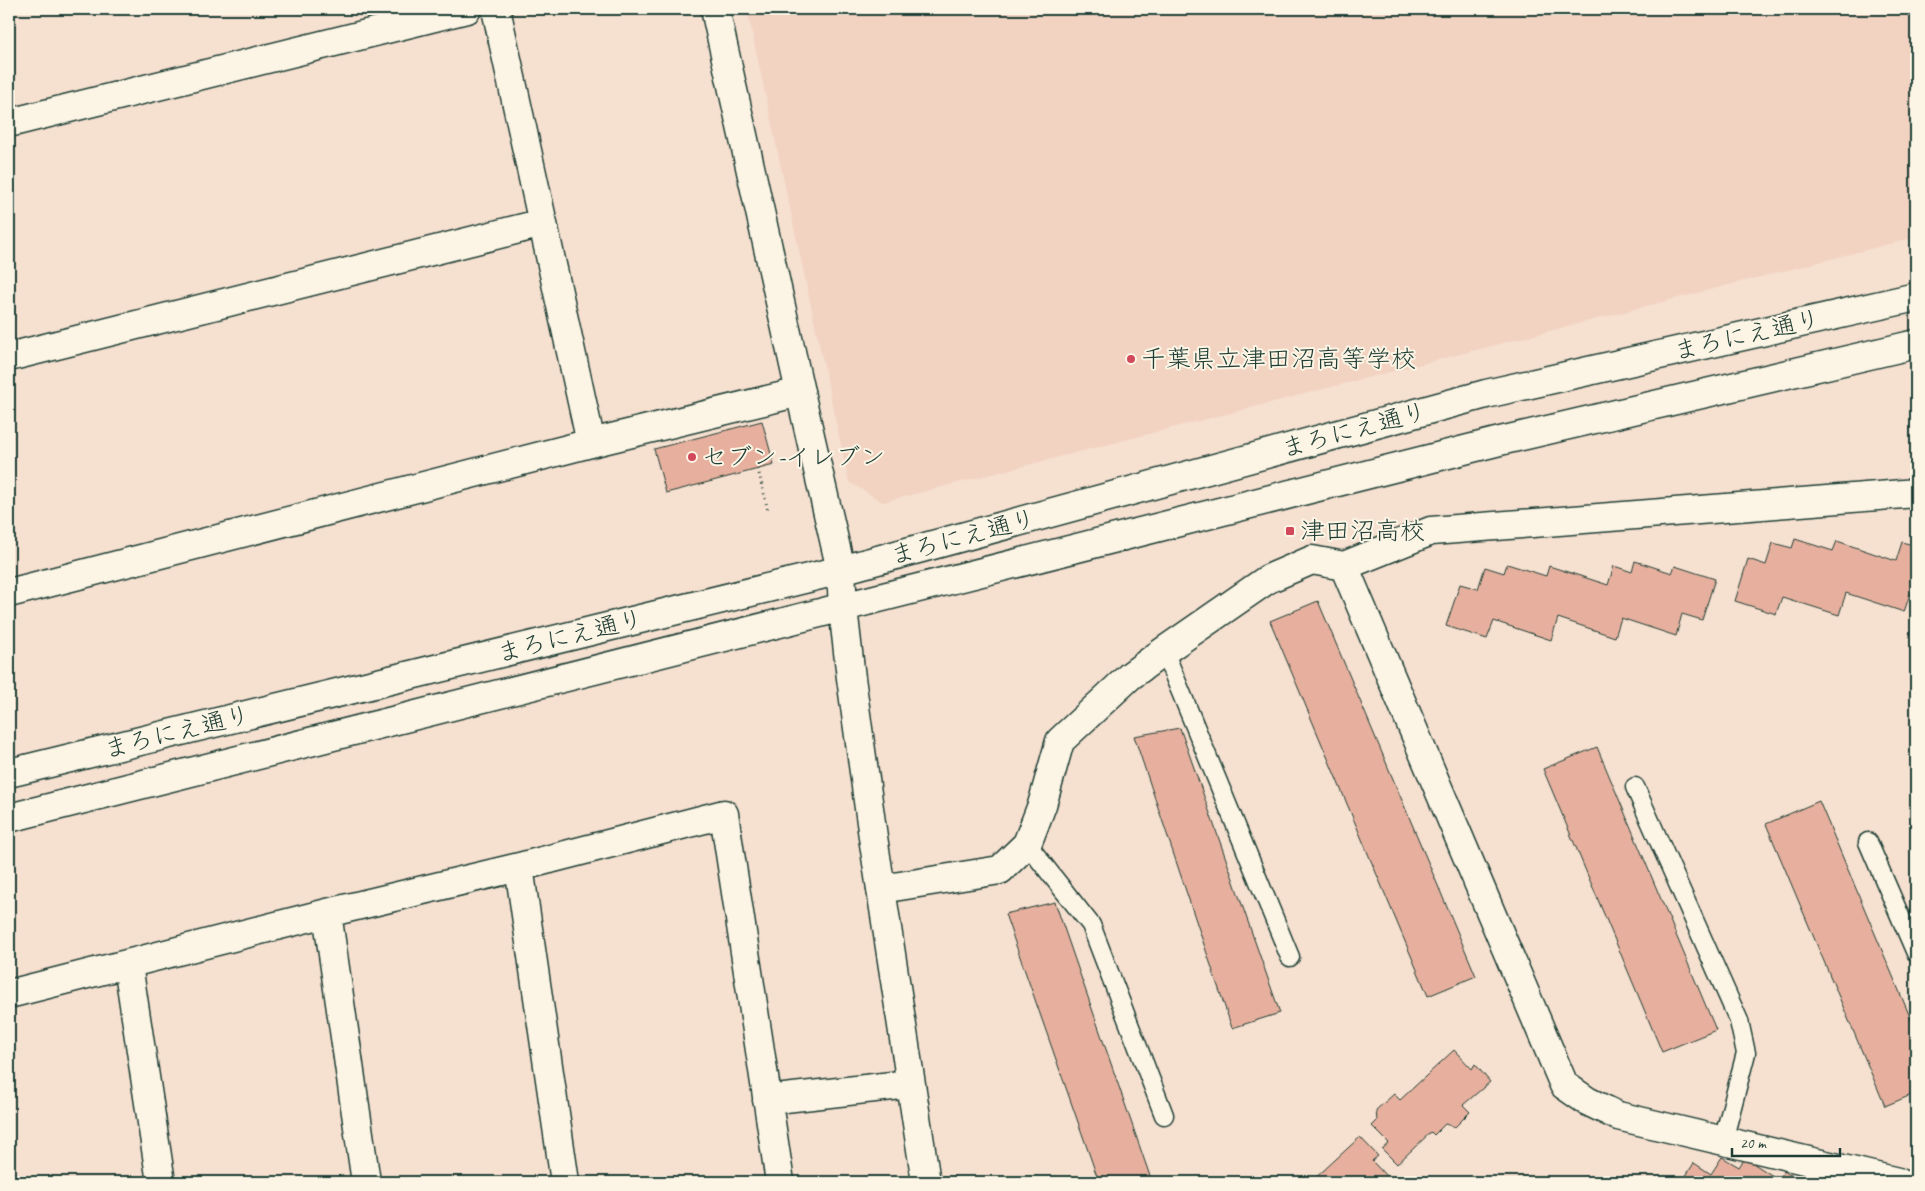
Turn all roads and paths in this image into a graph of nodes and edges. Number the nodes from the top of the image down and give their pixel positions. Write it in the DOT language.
graph roads {
  1 [pos="467,9"];
  2 [pos="496,9"];
  3 [pos="715,9"];
  4 [pos="9,123"];
  5 [pos="543,223"];
  6 [pos="1916,297"];
  7 [pos="1916,344"];
  8 [pos="9,357"];
  9 [pos="800,392"];
  10 [pos="591,443"];
  11 [pos="758,469"];
  12 [pos="1916,493"];
  13 [pos="768,511"];
  14 [pos="1344,566"];
  15 [pos="841,570"];
  16 [pos="9,593"];
  17 [pos="843,608"];
  18 [pos="1164,651"];
  19 [pos="9,773"];
  20 [pos="1636,787"];
  21 [pos="9,818"];
  22 [pos="1868,842"];
  23 [pos="1027,844"];
  24 [pos="519,867"];
  25 [pos="881,888"];
  26 [pos="327,913"];
  27 [pos="1916,953"];
  28 [pos="1290,957"];
  29 [pos="128,965"];
  30 [pos="9,994"];
  31 [pos="910,1084"];
  32 [pos="767,1100"];
  33 [pos="1164,1115"];
  34 [pos="1723,1141"];
  35 [pos="161,1182"];
  36 [pos="366,1182"];
  37 [pos="565,1182"];
  38 [pos="780,1182"];
  39 [pos="926,1182"];
  40 [pos="1898,1182"];
  1 -- 4 [label="street"];
  2 -- 5 [label="street"];
  3 -- 9 [label="street"];
  5 -- 8 [label="street"];
  5 -- 10 [label="street"];
  6 -- 15 [label="street, まろにえ通り"];
  7 -- 17 [label="street, まろにえ通り"];
  9 -- 10 [label="street"];
  9 -- 15 [label="street"];
  10 -- 16 [label="street"];
  11 -- 13 [label="path"];
  12 -- 14 [label="street"];
  14 -- 18 [label="street"];
  14 -- 34 [label="street"];
  15 -- 17 [label="street"];
  15 -- 19 [label="street, まろにえ通り"];
  17 -- 21 [label="street, まろにえ通り"];
  17 -- 25 [label="street"];
  18 -- 23 [label="street"];
  18 -- 28 [label="lane"];
  20 -- 34 [label="lane"];
  22 -- 27 [label="lane"];
  23 -- 25 [label="street"];
  23 -- 33 [label="lane"];
  24 -- 26 [label="street"];
  24 -- 32 [label="street"];
  24 -- 37 [label="street"];
  25 -- 31 [label="street"];
  26 -- 29 [label="street"];
  26 -- 36 [label="street"];
  29 -- 30 [label="street"];
  29 -- 35 [label="street"];
  31 -- 32 [label="street"];
  31 -- 39 [label="street"];
  32 -- 38 [label="street"];
  34 -- 40 [label="street"];
}
